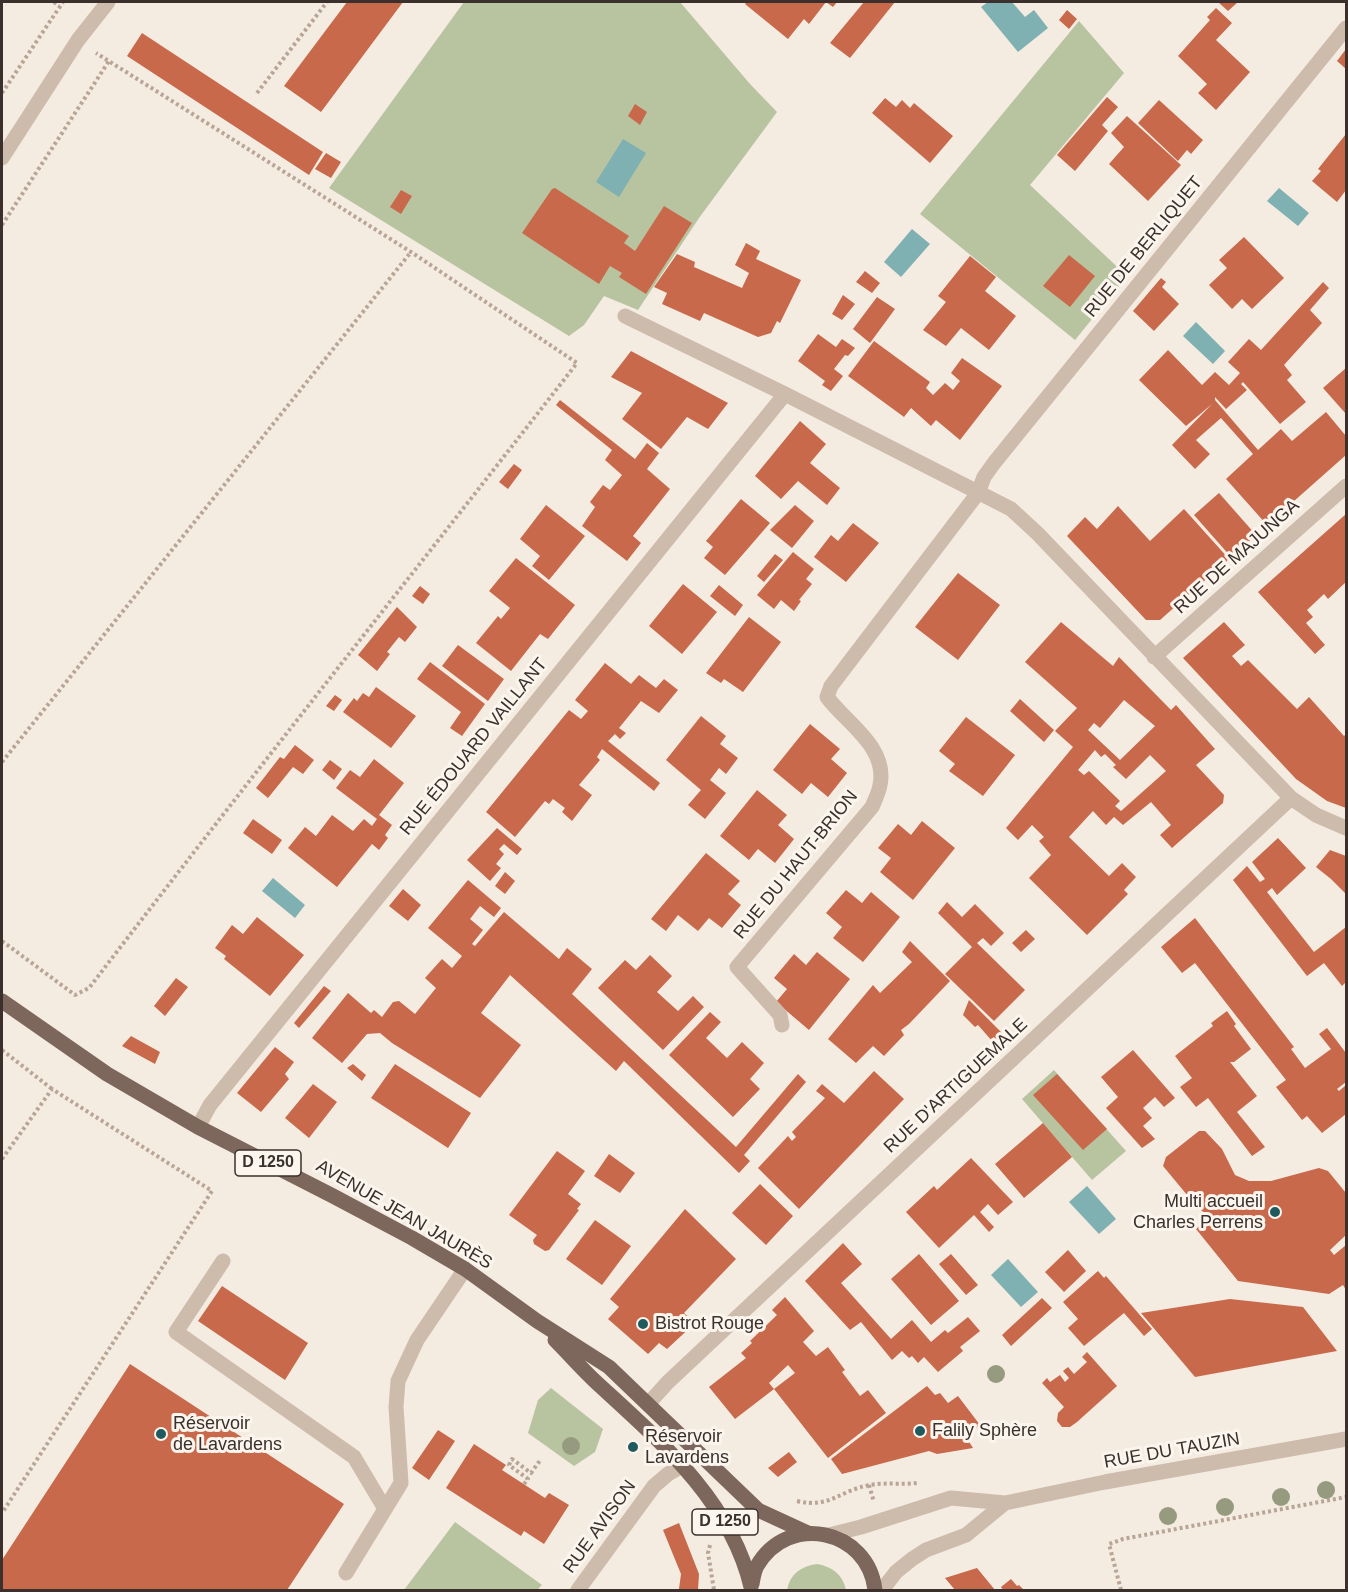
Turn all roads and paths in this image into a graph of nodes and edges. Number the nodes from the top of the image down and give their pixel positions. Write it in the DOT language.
graph roads {
  1 [pos="54,2"];
  2 [pos="63,2"];
  3 [pos="108,2"];
  4 [pos="327,2"];
  5 [pos="59,6"];
  6 [pos="1347,28"];
  7 [pos="78,40"];
  8 [pos="109,61"];
  9 [pos="2,93"];
  10 [pos="257,93"];
  11 [pos="2,158"];
  12 [pos="2,225"];
  13 [pos="411,252"];
  14 [pos="625,316"];
  15 [pos="785,394"];
  16 [pos="1347,486"];
  17 [pos="978,492"];
  18 [pos="1154,657"];
  19 [pos="2,762"];
  20 [pos="1291,798"];
  21 [pos="1347,828"];
  22 [pos="2,941"];
  23 [pos="2,1002"];
  24 [pos="782,1025"];
  25 [pos="2,1050"];
  26 [pos="52,1089"];
  27 [pos="198,1127"];
  28 [pos="2,1159"];
  29 [pos="224,1261"];
  30 [pos="465,1269"];
  31 [pos="537,1321"];
  32 [pos="649,1403"];
  33 [pos="1347,1439"];
  34 [pos="541,1459"];
  35 [pos="682,1466"];
  36 [pos="524,1484"];
  37 [pos="869,1485"];
  38 [pos="1347,1497"];
  39 [pos="790,1500"];
  40 [pos="1005,1503"];
  41 [pos="385,1509"];
  42 [pos="2,1513"];
  43 [pos="808,1533"];
  44 [pos="829,1535"];
  45 [pos="710,1545"];
  46 [pos="346,1573"];
  47 [pos="751,1589"];
  48 [pos="578,1590"];
  49 [pos="714,1590"];
  50 [pos="875,1590"];
  51 [pos="882,1590"];
  52 [pos="1121,1590"];
  1 -- 5 [label="path"];
  2 -- 5 [label="path"];
  3 -- 7 [label="street"];
  4 -- 10 [label="path"];
  5 -- 9 [label="path"];
  6 -- 17 [label="street, RUE DE BERLIQUET"];
  7 -- 8 [label="path"];
  7 -- 11 [label="street"];
  8 -- 12 [label="path"];
  8 -- 13 [label="path"];
  13 -- 19 [label="path"];
  13 -- 22 [label="path"];
  14 -- 15 [label="street"];
  15 -- 17 [label="street"];
  15 -- 27 [label="street, RUE ÉDOUARD VAILLANT"];
  16 -- 18 [label="street, RUE DE MAJUNGA"];
  17 -- 18 [label="street"];
  17 -- 24 [label="street, RUE DU HAUT-BRION"];
  18 -- 20 [label="street"];
  20 -- 21 [label="street"];
  20 -- 32 [label="street, RUE D'ARTIGUEMALE"];
  23 -- 27 [label="main road, AVENUE JEAN JAURÈS / D 1250"];
  25 -- 26 [label="path"];
  26 -- 28 [label="path"];
  26 -- 42 [label="path"];
  27 -- 30 [label="main road, AVENUE JEAN JAURÈS / D 1250"];
  29 -- 41 [label="street"];
  30 -- 31 [label="main road, AVENUE JEAN JAURÈS / D 1250"];
  30 -- 41 [label="street"];
  31 -- 32 [label="main road, AVENUE JEAN JAURÈS / D 1250"];
  31 -- 35 [label="main road, AVENUE JEAN JAURÈS / D 1250"];
  32 -- 43 [label="main road, D 1250"];
  33 -- 40 [label="street, RUE DU TAUZIN"];
  34 -- 36 [label="path"];
  35 -- 47 [label="main road, D 1250"];
  35 -- 48 [label="street, RUE AVISON"];
  37 -- 39 [label="path"];
  38 -- 52 [label="path"];
  40 -- 44 [label="street, RUE DU TAUZIN"];
  40 -- 51 [label="street, RUE DU TAUZIN"];
  41 -- 46 [label="street"];
  43 -- 44 [label="main road"];
  43 -- 47 [label="main road"];
  44 -- 50 [label="main road"];
  45 -- 49 [label="path"];
}
